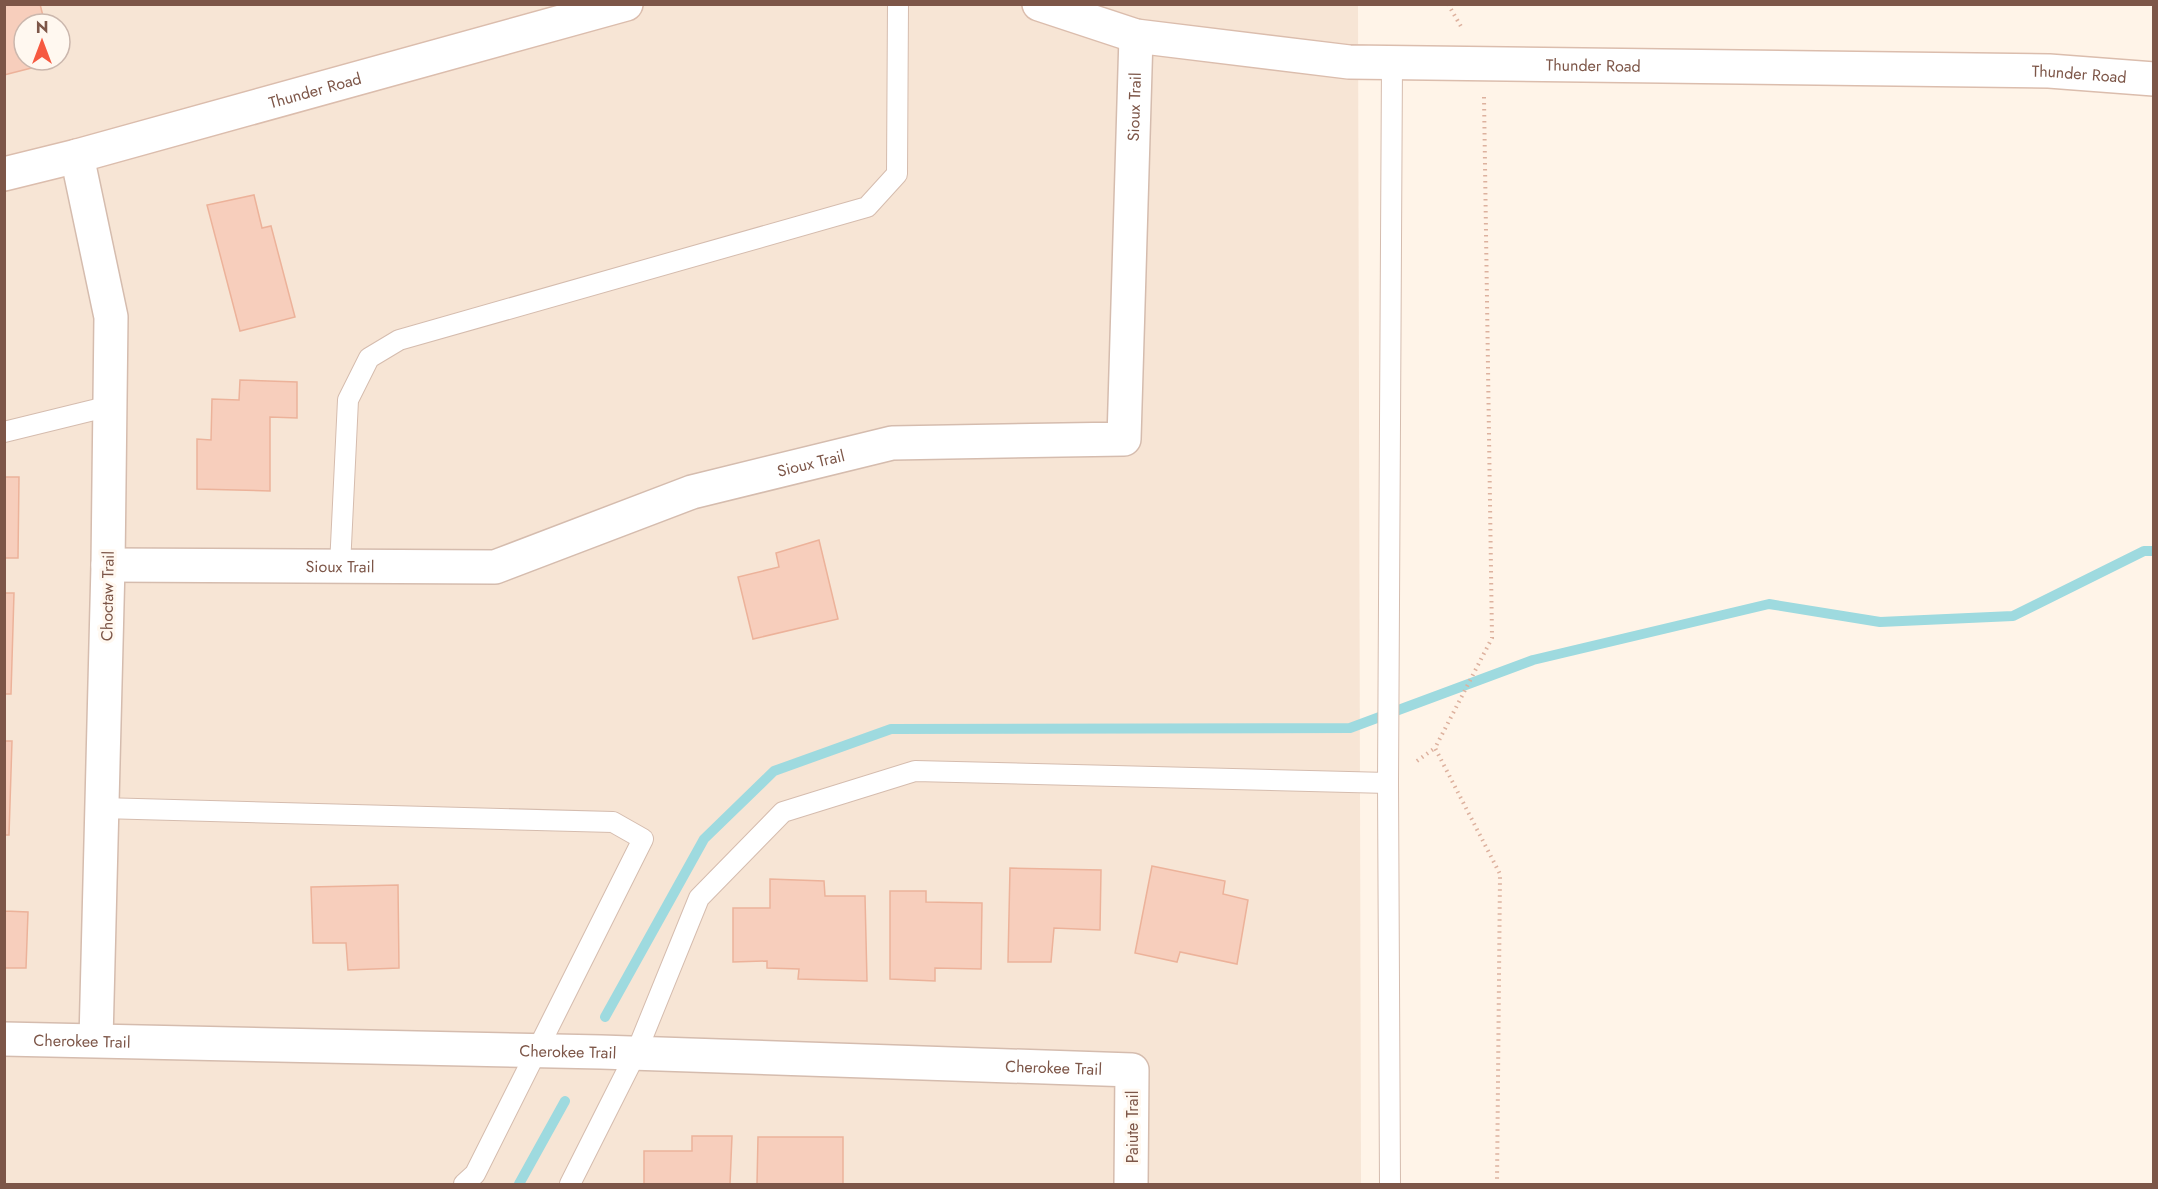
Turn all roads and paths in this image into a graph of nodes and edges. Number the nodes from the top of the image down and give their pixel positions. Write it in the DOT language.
graph roads {
  1 [pos="626,4"];
  2 [pos="898,4"];
  3 [pos="1448,4"];
  4 [pos="1050,6"];
  5 [pos="1136,36"];
  6 [pos="1392,62"];
  7 [pos="1484,63"];
  8 [pos="2154,79"];
  9 [pos="77,156"];
  10 [pos="4,174"];
  11 [pos="110,406"];
  12 [pos="4,432"];
  13 [pos="108,565"];
  14 [pos="340,566"];
  15 [pos="1388,783"];
  16 [pos="101,808"];
  17 [pos="4,1039"];
  18 [pos="96,1040"];
  19 [pos="537,1050"];
  20 [pos="636,1053"];
  21 [pos="1132,1070"];
  22 [pos="464,1185"];
  23 [pos="570,1185"];
  24 [pos="1131,1185"];
  25 [pos="1390,1185"];
  26 [pos="1497,1185"];
  1 -- 9 [label="street, Thunder Road"];
  2 -- 14 [label="lane"];
  3 -- 7 [label="path"];
  4 -- 5 [label="street, Thunder Road"];
  5 -- 6 [label="street, Thunder Road"];
  5 -- 14 [label="street, Sioux Trail"];
  6 -- 7 [label="street, Thunder Road"];
  6 -- 15 [label="lane"];
  7 -- 8 [label="street, Thunder Road"];
  7 -- 26 [label="path"];
  9 -- 10 [label="street, Thunder Road"];
  9 -- 11 [label="street, Choctaw Trail"];
  11 -- 12 [label="lane"];
  11 -- 13 [label="street, Choctaw Trail"];
  13 -- 14 [label="street, Sioux Trail"];
  13 -- 16 [label="street, Choctaw Trail"];
  15 -- 20 [label="lane"];
  15 -- 25 [label="lane"];
  16 -- 18 [label="street, Choctaw Trail"];
  16 -- 19 [label="lane"];
  17 -- 18 [label="street, Cherokee Trail"];
  18 -- 19 [label="street, Cherokee Trail"];
  19 -- 20 [label="street, Cherokee Trail"];
  19 -- 22 [label="lane"];
  20 -- 21 [label="street, Cherokee Trail"];
  20 -- 23 [label="lane"];
  21 -- 24 [label="street, Paiute Trail"];
}
